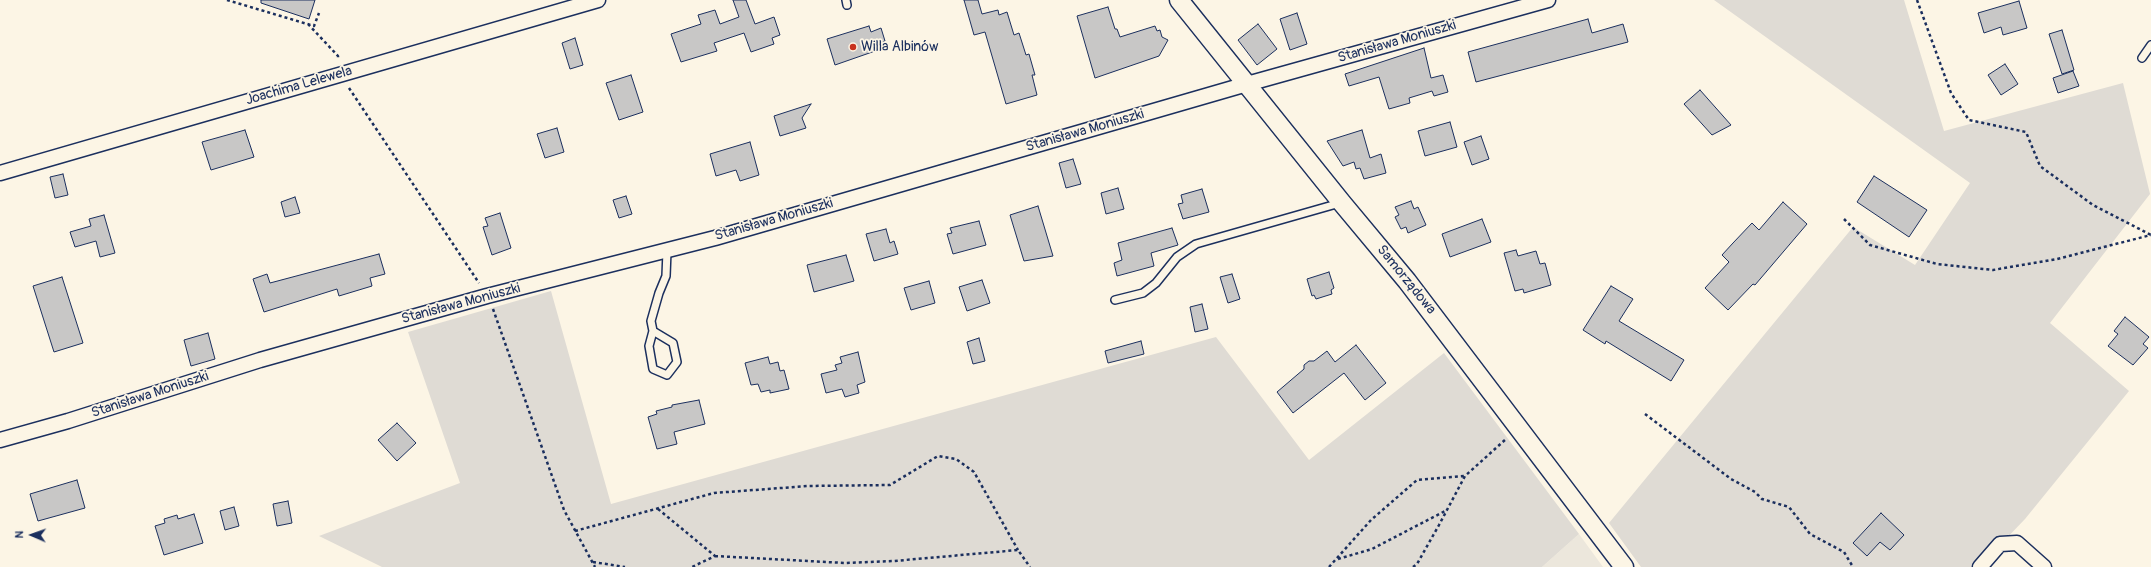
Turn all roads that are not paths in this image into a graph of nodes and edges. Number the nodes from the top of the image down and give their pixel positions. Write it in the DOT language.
graph roads {
  1 [pos="598,0"];
  2 [pos="1179,0"];
  3 [pos="1548,0"];
  4 [pos="2151,45"];
  5 [pos="2142,58"];
  6 [pos="1247,84"];
  7 [pos="0,172"];
  8 [pos="1342,203"];
  9 [pos="667,250"];
  10 [pos="1115,300"];
  11 [pos="653,331"];
  12 [pos="0,440"];
  13 [pos="1624,567"];
  14 [pos="1980,567"];
  15 [pos="2044,567"];
  1 -- 7 [label="street, Joachima Lelewela"];
  2 -- 6 [label="street, Samorządowa"];
  3 -- 6 [label="street, Stanisława Moniuszki"];
  4 -- 5 [label="lane"];
  6 -- 8 [label="street, Samorządowa"];
  6 -- 9 [label="street, Stanisława Moniuszki"];
  8 -- 10 [label="lane"];
  8 -- 13 [label="street, Samorządowa"];
  9 -- 11 [label="lane"];
  9 -- 12 [label="street, Stanisława Moniuszki"];
  11 -- 11 [label="lane"];
  14 -- 15 [label="street"];
}
